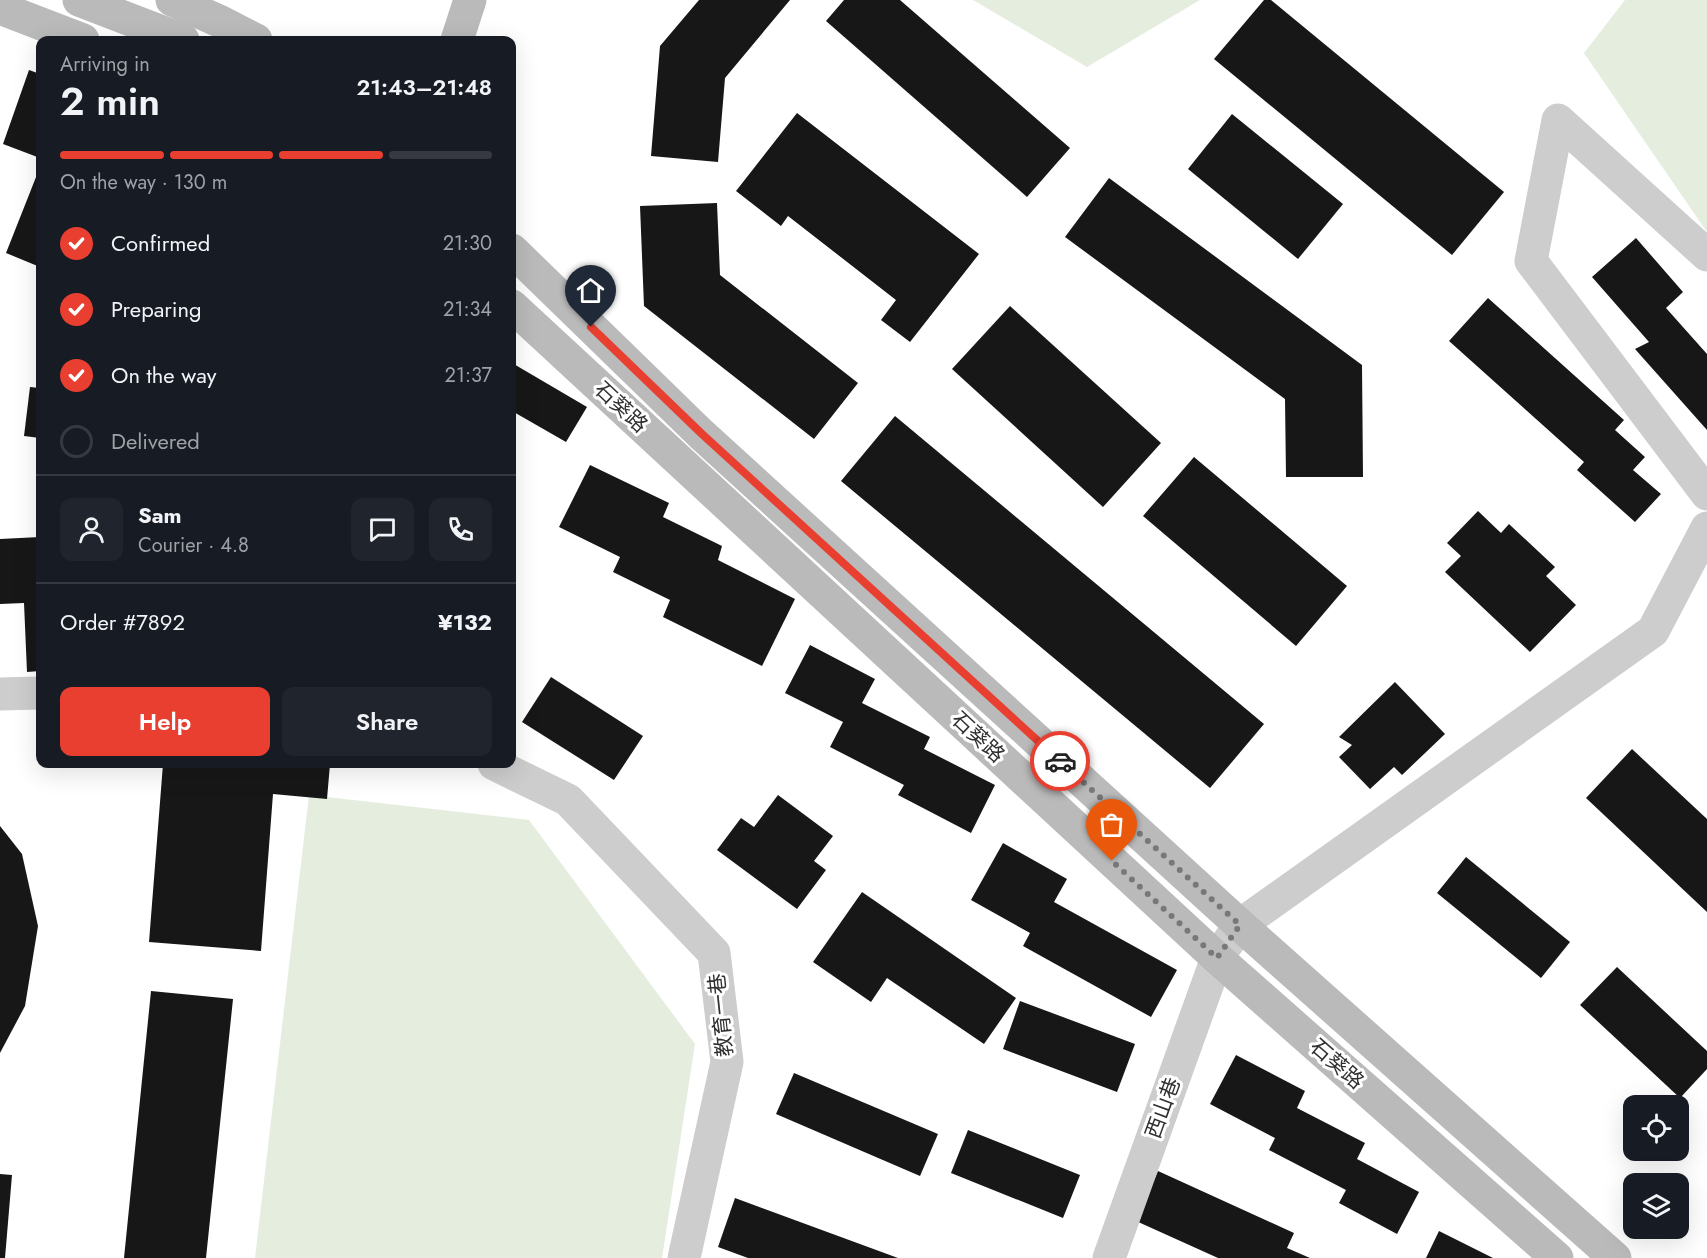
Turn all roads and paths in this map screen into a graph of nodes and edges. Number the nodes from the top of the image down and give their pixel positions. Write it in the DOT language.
graph roads {
  1 [pos="79,0"];
  2 [pos="172,0"];
  3 [pos="470,0"];
  4 [pos="0,8"];
  5 [pos="73,36"];
  6 [pos="173,36"];
  7 [pos="248,36"];
  8 [pos="458,36"];
  9 [pos="516,254"];
  10 [pos="1707,255"];
  11 [pos="516,261"];
  12 [pos="543,281"];
  13 [pos="516,309"];
  14 [pos="1707,494"];
  15 [pos="1707,528"];
  16 [pos="36,693"];
  17 [pos="0,694"];
  18 [pos="502,768"];
  19 [pos="1240,925"];
  20 [pos="1217,958"];
  21 [pos="684,1258"];
  22 [pos="1108,1258"];
  23 [pos="1557,1258"];
  24 [pos="1616,1258"];
  1 -- 6 [label="main road"];
  2 -- 7 [label="main road"];
  3 -- 8 [label="main road"];
  4 -- 5 [label="main road"];
  9 -- 12 [label="main road"];
  10 -- 14 [label="street"];
  11 -- 12 [label="main road"];
  12 -- 19 [label="main road"];
  13 -- 20 [label="main road, 石葵路"];
  15 -- 19 [label="street, 西山巷"];
  16 -- 17 [label="street"];
  18 -- 21 [label="street, 教育一巷"];
  19 -- 20 [label="street, 西山巷"];
  19 -- 24 [label="main road"];
  20 -- 22 [label="street, 西山巷"];
  20 -- 23 [label="main road, 石葵路"];
}
